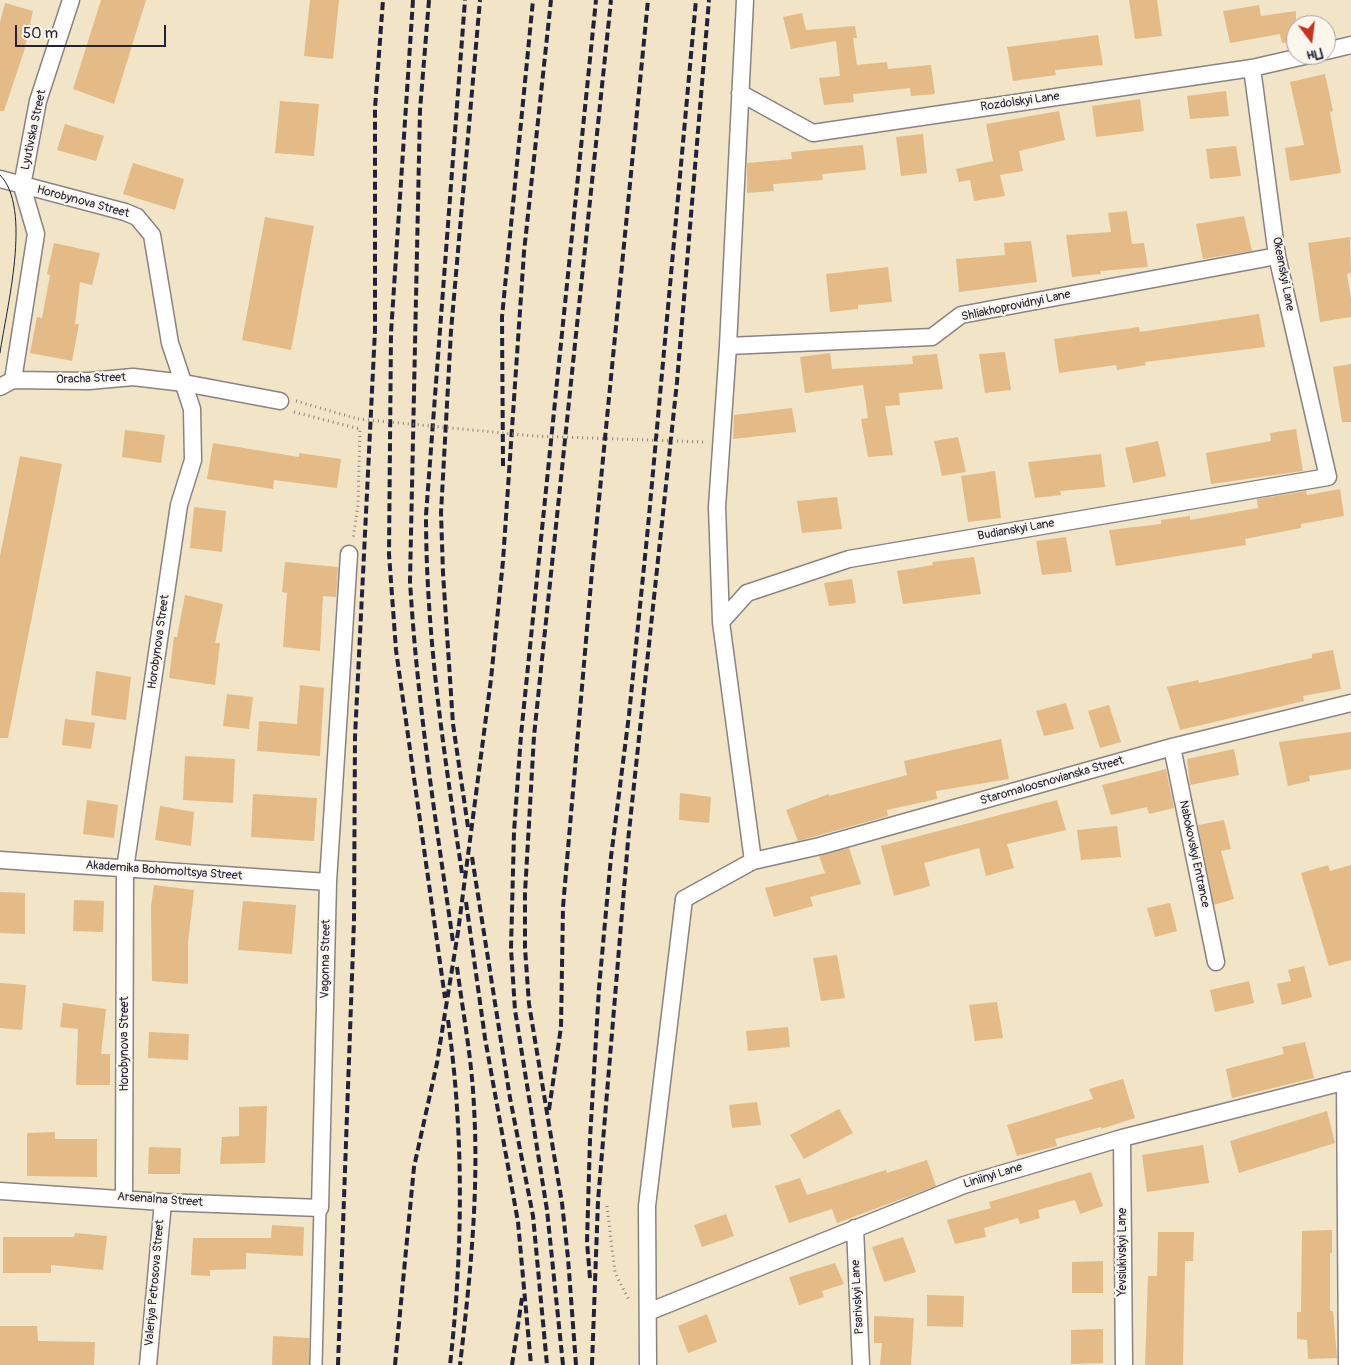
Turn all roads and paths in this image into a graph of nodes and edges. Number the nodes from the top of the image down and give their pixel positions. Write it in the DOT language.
graph roads {
  1 [pos="71,0"];
  2 [pos="745,0"];
  3 [pos="1351,46"];
  4 [pos="1336,49"];
  5 [pos="1286,60"];
  6 [pos="1252,68"];
  7 [pos="740,93"];
  8 [pos="0,178"];
  9 [pos="22,186"];
  10 [pos="1277,256"];
  11 [pos="728,346"];
  12 [pos="184,383"];
  13 [pos="7,384"];
  14 [pos="288,401"];
  15 [pos="703,442"];
  16 [pos="1328,477"];
  17 [pos="349,554"];
  18 [pos="721,622"];
  19 [pos="1351,702"];
  20 [pos="1172,747"];
  21 [pos="0,860"];
  22 [pos="753,861"];
  23 [pos="126,869"];
  24 [pos="328,882"];
  25 [pos="1216,962"];
  26 [pos="1348,1080"];
  27 [pos="1122,1138"];
  28 [pos="0,1191"];
  29 [pos="124,1198"];
  30 [pos="163,1202"];
  31 [pos="607,1206"];
  32 [pos="320,1208"];
  33 [pos="855,1228"];
  34 [pos="648,1312"];
  35 [pos="148,1365"];
  36 [pos="316,1365"];
  37 [pos="648,1365"];
  38 [pos="861,1365"];
  39 [pos="1124,1365"];
  40 [pos="1347,1365"];
  1 -- 9 [label="street, Lyutivska Street"];
  2 -- 7 [label="street"];
  3 -- 4 [label="street"];
  5 -- 6 [label="street, Rozdolskyi Lane"];
  6 -- 7 [label="street, Rozdolskyi Lane"];
  6 -- 10 [label="street, Okeanskyi Lane"];
  7 -- 11 [label="street"];
  8 -- 9 [label="street, Horobynova Street"];
  9 -- 12 [label="street, Horobynova Street"];
  9 -- 13 [label="street, Lyutivska Street"];
  10 -- 11 [label="street, Shliakhoprovidnyi Lane"];
  10 -- 16 [label="street, Okeanskyi Lane"];
  11 -- 18 [label="street"];
  12 -- 13 [label="street, Oracha Street"];
  12 -- 14 [label="street, Oracha Street"];
  12 -- 23 [label="street, Horobynova Street"];
  14 -- 15 [label="path, bridge"];
  14 -- 17 [label="path"];
  16 -- 18 [label="street, Budianskyi Lane"];
  17 -- 24 [label="street, Vagonna Street"];
  18 -- 22 [label="street"];
  19 -- 20 [label="street, Staromaloosnovianska Street"];
  20 -- 22 [label="street, Staromaloosnovianska Street"];
  20 -- 25 [label="street, Nabokovskyi Entrance"];
  21 -- 23 [label="street, Akademika Bohomoltsya Street"];
  22 -- 34 [label="street, Staromaloosnovianska Street"];
  23 -- 24 [label="street, Akademika Bohomoltsya Street"];
  23 -- 29 [label="street, Horobynova Street"];
  24 -- 32 [label="street, Vagonna Street"];
  26 -- 27 [label="street, Liniinyi Lane"];
  26 -- 40 [label="street"];
  27 -- 33 [label="street, Liniinyi Lane"];
  27 -- 39 [label="street, Yevsiukivskyi Lane"];
  28 -- 29 [label="street, Arsenalna Street"];
  29 -- 30 [label="street, Arsenalna Street"];
  30 -- 32 [label="street, Arsenalna Street"];
  30 -- 35 [label="street, Valeriya Petrosova Street"];
  31 -- 34 [label="path"];
  32 -- 36 [label="street, Vagonna Street"];
  33 -- 34 [label="street, Liniinyi Lane"];
  33 -- 38 [label="street, Psarivskyi Lane"];
  34 -- 37 [label="street"];
}
